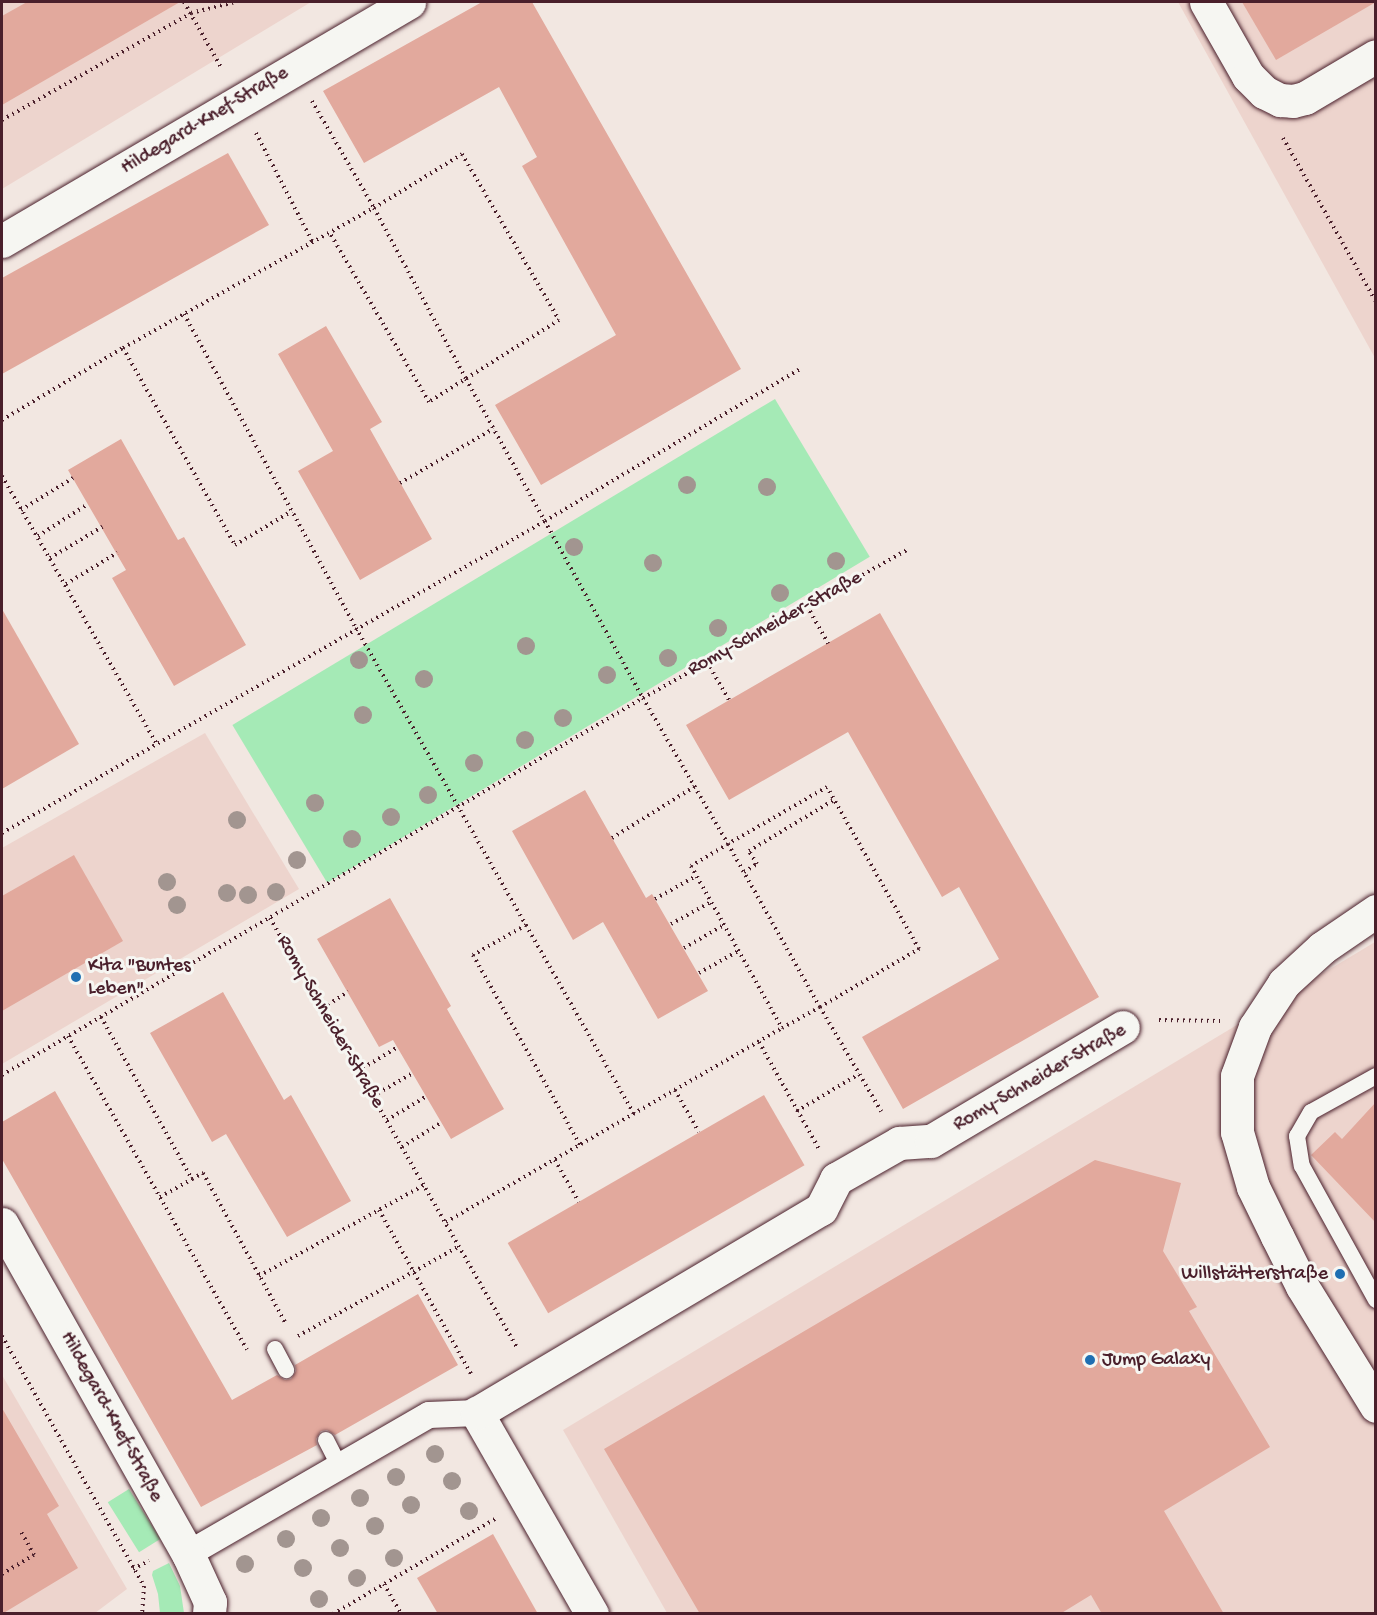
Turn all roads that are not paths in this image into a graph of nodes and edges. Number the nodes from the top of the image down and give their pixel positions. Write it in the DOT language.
graph roads {
  1 [pos="409,2"];
  2 [pos="1206,2"];
  3 [pos="1376,56"];
  4 [pos="2,241"];
  5 [pos="1376,911"];
  6 [pos="1123,1026"];
  7 [pos="1376,1076"];
  8 [pos="2,1224"];
  9 [pos="1376,1300"];
  10 [pos="275,1349"];
  11 [pos="286,1370"];
  12 [pos="1376,1406"];
  13 [pos="483,1410"];
  14 [pos="326,1440"];
  15 [pos="340,1467"];
  16 [pos="188,1554"];
  17 [pos="209,1614"];
  18 [pos="592,1614"];
  1 -- 4 [label="street, Hildegard-Knef-Straße"];
  2 -- 3 [label="street"];
  5 -- 12 [label="street"];
  6 -- 13 [label="street, Romy-Schneider-Straße"];
  7 -- 9 [label="lane"];
  8 -- 16 [label="street, Hildegard-Knef-Straße"];
  10 -- 11 [label="lane"];
  13 -- 15 [label="street"];
  13 -- 18 [label="street"];
  14 -- 15 [label="lane"];
  15 -- 16 [label="street"];
  16 -- 17 [label="street, Hildegard-Knef-Straße"];
}
